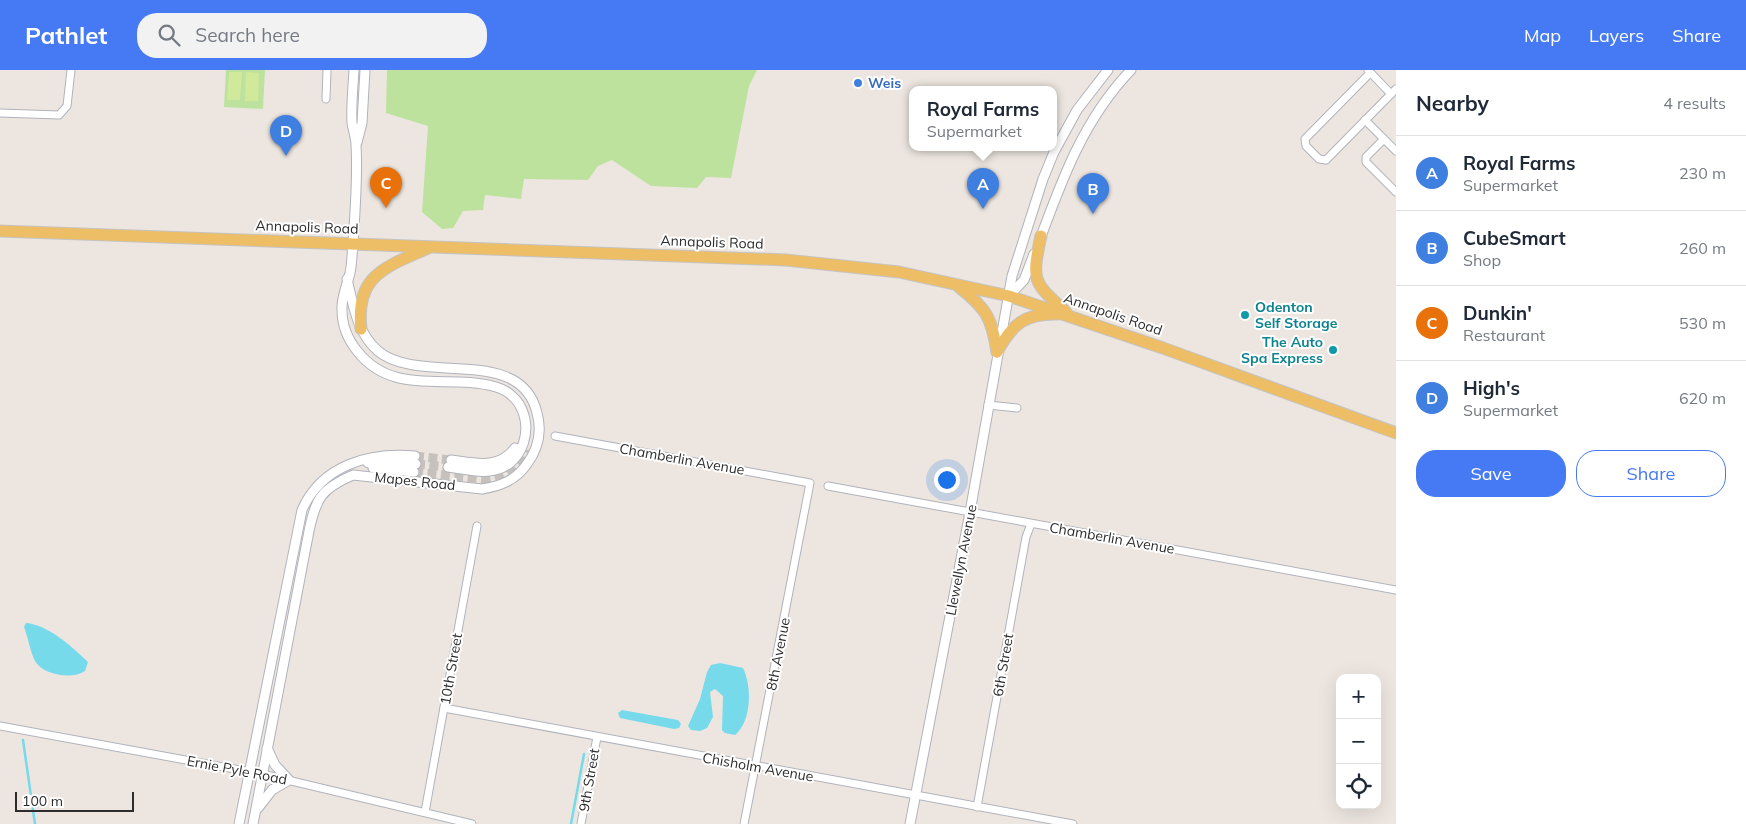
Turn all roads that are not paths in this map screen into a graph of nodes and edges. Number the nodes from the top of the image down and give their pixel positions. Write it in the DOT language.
graph roads {
  1 [pos="71,70"];
  2 [pos="327,70"];
  3 [pos="354,70"];
  4 [pos="365,70"];
  5 [pos="1108,70"];
  6 [pos="1131,70"];
  7 [pos="1369,71"];
  8 [pos="1393,92"];
  9 [pos="326,99"];
  10 [pos="0,113"];
  11 [pos="1365,120"];
  12 [pos="1384,139"];
  13 [pos="356,145"];
  14 [pos="1057,147"];
  15 [pos="1055,151"];
  16 [pos="1396,151"];
  17 [pos="1396,192"];
  18 [pos="0,232"];
  19 [pos="1041,236"];
  20 [pos="353,244"];
  21 [pos="430,247"];
  22 [pos="347,279"];
  23 [pos="956,284"];
  24 [pos="1009,296"];
  25 [pos="1069,315"];
  26 [pos="361,329"];
  27 [pos="997,352"];
  28 [pos="988,405"];
  29 [pos="1017,408"];
  30 [pos="1396,433"];
  31 [pos="555,436"];
  32 [pos="355,464"];
  33 [pos="450,464"];
  34 [pos="810,483"];
  35 [pos="828,486"];
  36 [pos="970,512"];
  37 [pos="1032,524"];
  38 [pos="477,526"];
  39 [pos="1396,590"];
  40 [pos="444,708"];
  41 [pos="0,726"];
  42 [pos="597,737"];
  43 [pos="267,748"];
  44 [pos="756,766"];
  45 [pos="250,771"];
  46 [pos="262,774"];
  47 [pos="289,780"];
  48 [pos="916,795"];
  49 [pos="977,807"];
  50 [pos="425,812"];
  51 [pos="256,813"];
  52 [pos="239,824"];
  53 [pos="254,824"];
  54 [pos="472,824"];
  55 [pos="581,824"];
  56 [pos="744,824"];
  57 [pos="910,824"];
  58 [pos="1073,824"];
  1 -- 10 [label="street"];
  2 -- 9 [label="street"];
  3 -- 13 [label="street"];
  4 -- 13 [label="street"];
  5 -- 14 [label="street, Llewellyn Avenue"];
  6 -- 19 [label="street"];
  7 -- 8 [label="street"];
  7 -- 11 [label="street"];
  8 -- 11 [label="street"];
  11 -- 12 [label="street"];
  12 -- 16 [label="street"];
  12 -- 17 [label="street"];
  13 -- 20 [label="street, Mapes Road"];
  15 -- 24 [label="street, Llewellyn Avenue"];
  18 -- 20 [label="main road, Annapolis Road"];
  19 -- 24 [label="street"];
  19 -- 25 [label="main road"];
  20 -- 21 [label="main road, Annapolis Road"];
  20 -- 22 [label="street, Mapes Road"];
  21 -- 23 [label="main road, Annapolis Road"];
  21 -- 26 [label="main road"];
  22 -- 26 [label="street, Mapes Road"];
  22 -- 33 [label="street, Mapes Road"];
  23 -- 24 [label="main road, Annapolis Road"];
  23 -- 27 [label="main road"];
  24 -- 25 [label="main road, Annapolis Road"];
  24 -- 27 [label="street, Llewellyn Avenue"];
  25 -- 27 [label="main road"];
  25 -- 30 [label="main road, Annapolis Road"];
  26 -- 43 [label="street, Mapes Road"];
  27 -- 28 [label="street, Llewellyn Avenue"];
  28 -- 29 [label="street"];
  28 -- 36 [label="street, Llewellyn Avenue"];
  31 -- 34 [label="street, Chamberlin Avenue"];
  32 -- 32 [label="street, Mapes Road"];
  32 -- 45 [label="street, Mapes Road"];
  34 -- 44 [label="street, 8th Avenue"];
  35 -- 36 [label="street, Chamberlin Avenue"];
  36 -- 37 [label="street, Chamberlin Avenue"];
  36 -- 48 [label="street, Llewellyn Avenue"];
  37 -- 39 [label="street, Chamberlin Avenue"];
  37 -- 49 [label="street, 6th Street"];
  38 -- 40 [label="street, 10th Street"];
  40 -- 42 [label="street, Chisholm Avenue"];
  40 -- 50 [label="street, 10th Street"];
  41 -- 45 [label="street, Ernie Pyle Road"];
  42 -- 44 [label="street, Chisholm Avenue"];
  42 -- 55 [label="street, 9th Street"];
  43 -- 46 [label="street, Mapes Road"];
  43 -- 47 [label="street"];
  44 -- 48 [label="street, Chisholm Avenue"];
  44 -- 56 [label="street, 8th Avenue"];
  45 -- 46 [label="street, Ernie Pyle Road"];
  45 -- 52 [label="street, Mapes Road"];
  46 -- 47 [label="street, Ernie Pyle Road"];
  46 -- 51 [label="street, Mapes Road"];
  47 -- 50 [label="street, Ernie Pyle Road"];
  47 -- 51 [label="street"];
  48 -- 49 [label="street, Chisholm Avenue"];
  48 -- 57 [label="street, Llewellyn Avenue"];
  49 -- 58 [label="street, Chisholm Avenue"];
  50 -- 54 [label="street, Ernie Pyle Road"];
  51 -- 53 [label="street, Mapes Road"];
}
